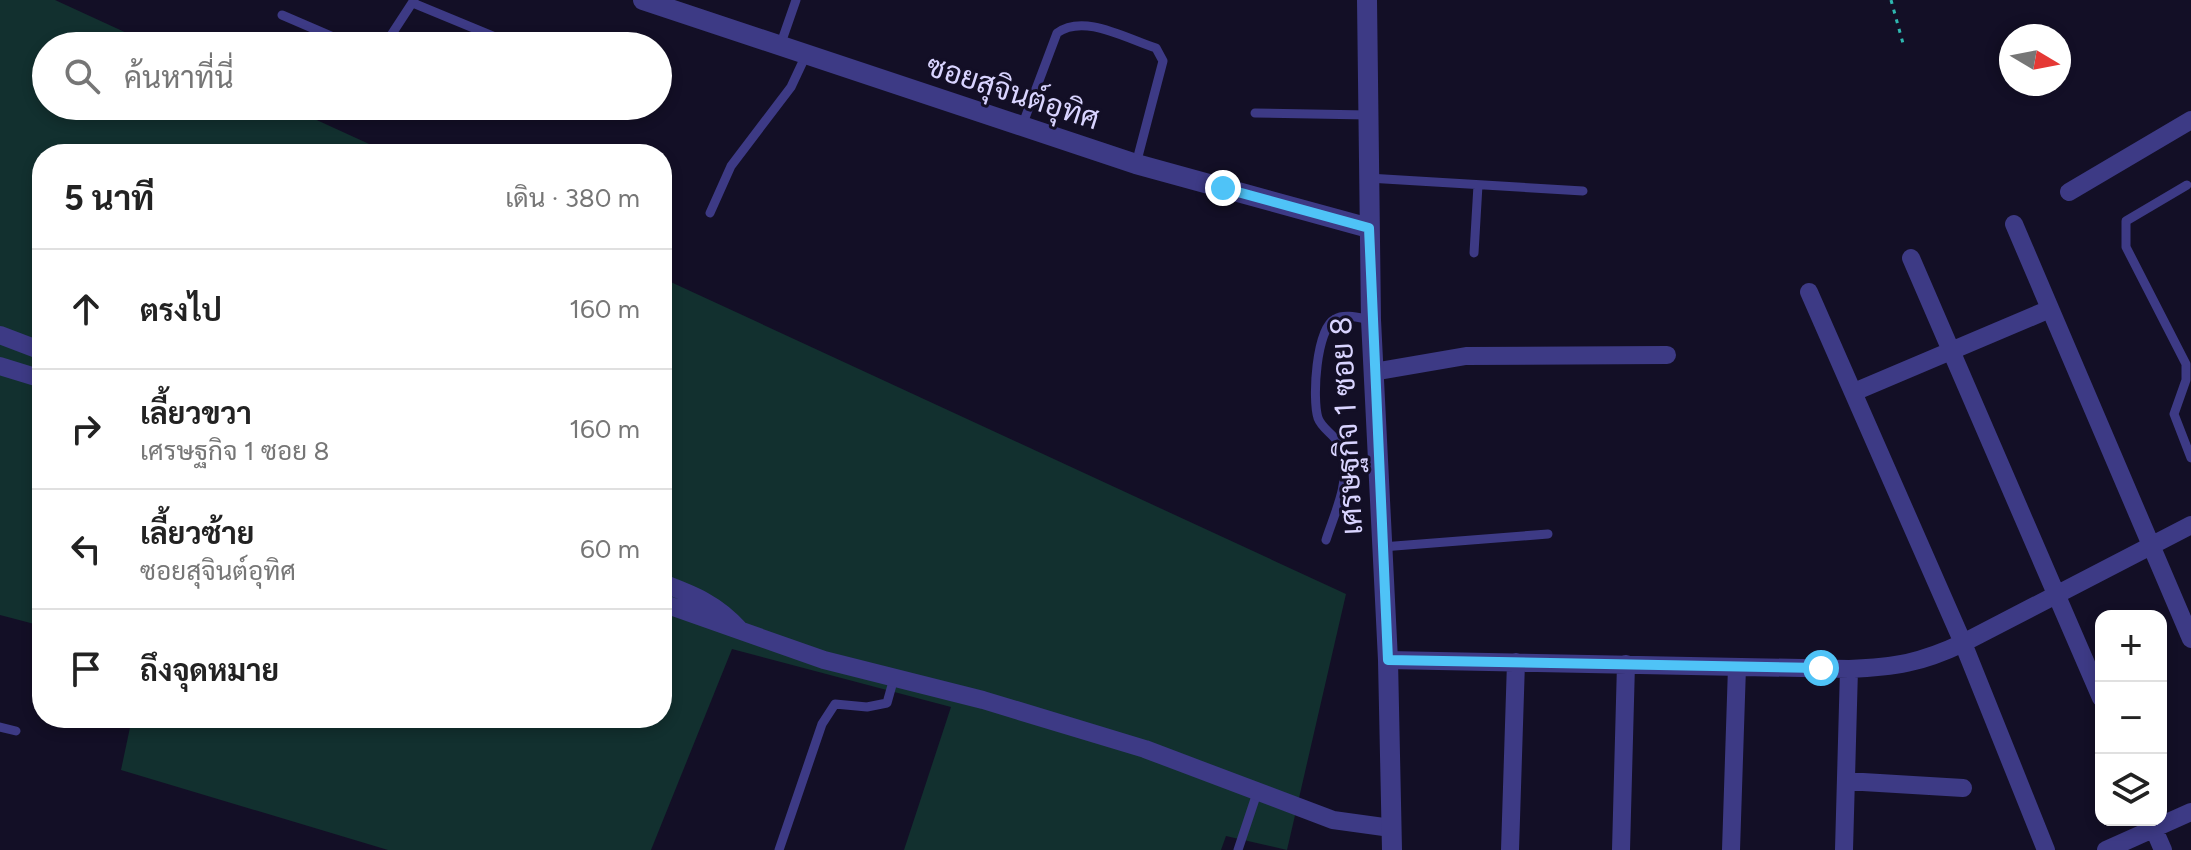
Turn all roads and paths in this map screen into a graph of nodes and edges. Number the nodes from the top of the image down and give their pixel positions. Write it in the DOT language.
graph roads {
  1 [pos="643,0"];
  2 [pos="796,0"];
  3 [pos="1367,0"];
  4 [pos="1891,0"];
  5 [pos="413,2"];
  6 [pos="282,15"];
  7 [pos="321,32"];
  8 [pos="393,32"];
  9 [pos="484,32"];
  10 [pos="780,46"];
  11 [pos="1904,47"];
  12 [pos="806,55"];
  13 [pos="1255,113"];
  14 [pos="1368,115"];
  15 [pos="2191,120"];
  16 [pos="1022,126"];
  17 [pos="1136,164"];
  18 [pos="1368,178"];
  19 [pos="1478,185"];
  20 [pos="2187,185"];
  21 [pos="1583,191"];
  22 [pos="2069,192"];
  23 [pos="710,213"];
  24 [pos="2014,224"];
  25 [pos="1369,228"];
  26 [pos="1474,253"];
  27 [pos="1911,258"];
  28 [pos="1809,292"];
  29 [pos="2050,309"];
  30 [pos="1371,320"];
  31 [pos="0,335"];
  32 [pos="32,347"];
  33 [pos="1949,349"];
  34 [pos="1667,355"];
  35 [pos="0,366"];
  36 [pos="1373,372"];
  37 [pos="32,376"];
  38 [pos="1854,392"];
  39 [pos="2191,458"];
  40 [pos="2191,525"];
  41 [pos="1548,534"];
  42 [pos="1326,540"];
  43 [pos="2153,544"];
  44 [pos="1382,547"];
  45 [pos="672,587"];
  46 [pos="2059,593"];
  47 [pos="672,607"];
  48 [pos="742,632"];
  49 [pos="2191,639"];
  50 [pos="1963,643"];
  51 [pos="1388,660"];
  52 [pos="1516,662"];
  53 [pos="1626,664"];
  54 [pos="1737,667"];
  55 [pos="1849,669"];
  56 [pos="894,678"];
  57 [pos="2095,683"];
  58 [pos="0,727"];
  59 [pos="16,731"];
  60 [pos="1846,781"];
  61 [pos="1963,788"];
  62 [pos="1258,790"];
  63 [pos="2191,812"];
  64 [pos="2167,819"];
  65 [pos="2148,826"];
  66 [pos="2153,826"];
  67 [pos="1391,828"];
  68 [pos="779,850"];
  69 [pos="1238,850"];
  70 [pos="1392,850"];
  71 [pos="1510,850"];
  72 [pos="1621,850"];
  73 [pos="1731,850"];
  74 [pos="1844,850"];
  75 [pos="2046,850"];
  76 [pos="2106,850"];
  77 [pos="2163,850"];
  1 -- 10 [label="street, ซอยสุจินต์อุทิศ"];
  2 -- 10 [label="lane"];
  3 -- 14 [label="street, เศรษฐกิจ 1 ซอย 8"];
  4 -- 11 [label="path"];
  5 -- 8 [label="lane"];
  5 -- 9 [label="lane"];
  6 -- 7 [label="lane"];
  10 -- 12 [label="street, ซอยสุจินต์อุทิศ"];
  12 -- 16 [label="street, ซอยสุจินต์อุทิศ"];
  12 -- 23 [label="lane"];
  13 -- 14 [label="lane"];
  14 -- 18 [label="street, เศรษฐกิจ 1 ซอย 8"];
  15 -- 22 [label="street"];
  16 -- 17 [label="street, ซอยสุจินต์อุทิศ"];
  16 -- 17 [label="lane"];
  17 -- 25 [label="street, ซอยสุจินต์อุทิศ"];
  18 -- 19 [label="lane"];
  18 -- 25 [label="street, เศรษฐกิจ 1 ซอย 8"];
  19 -- 21 [label="lane"];
  19 -- 26 [label="lane"];
  20 -- 39 [label="lane"];
  24 -- 29 [label="street"];
  25 -- 30 [label="street, เศรษฐกิจ 1 ซอย 8"];
  27 -- 33 [label="street"];
  28 -- 38 [label="street"];
  29 -- 33 [label="street"];
  29 -- 43 [label="street"];
  30 -- 36 [label="street, เศรษฐกิจ 1 ซอย 8"];
  30 -- 42 [label="lane"];
  31 -- 32 [label="street"];
  33 -- 38 [label="street"];
  33 -- 46 [label="street"];
  34 -- 36 [label="street"];
  35 -- 37 [label="street"];
  36 -- 44 [label="street, เศรษฐกิจ 1 ซอย 8"];
  38 -- 50 [label="street"];
  40 -- 43 [label="street"];
  41 -- 44 [label="lane"];
  43 -- 46 [label="street"];
  43 -- 49 [label="street"];
  44 -- 51 [label="street, เศรษฐกิจ 1 ซอย 8"];
  45 -- 48 [label="street"];
  46 -- 50 [label="street"];
  46 -- 57 [label="street"];
  47 -- 48 [label="street"];
  48 -- 56 [label="street"];
  50 -- 55 [label="street"];
  50 -- 75 [label="street"];
  51 -- 52 [label="street"];
  51 -- 67 [label="street, เศรษฐกิจ 1 ซอย 8"];
  52 -- 53 [label="street"];
  52 -- 71 [label="street"];
  53 -- 54 [label="street"];
  53 -- 72 [label="street"];
  54 -- 55 [label="street"];
  54 -- 73 [label="street"];
  55 -- 60 [label="street"];
  56 -- 62 [label="street"];
  56 -- 68 [label="lane"];
  58 -- 59 [label="lane"];
  60 -- 61 [label="street"];
  60 -- 74 [label="street"];
  62 -- 67 [label="street"];
  62 -- 69 [label="lane"];
  63 -- 64 [label="street"];
  65 -- 76 [label="street"];
  66 -- 77 [label="street"];
  67 -- 70 [label="street, เศรษฐกิจ 1 ซอย 8"];
}
